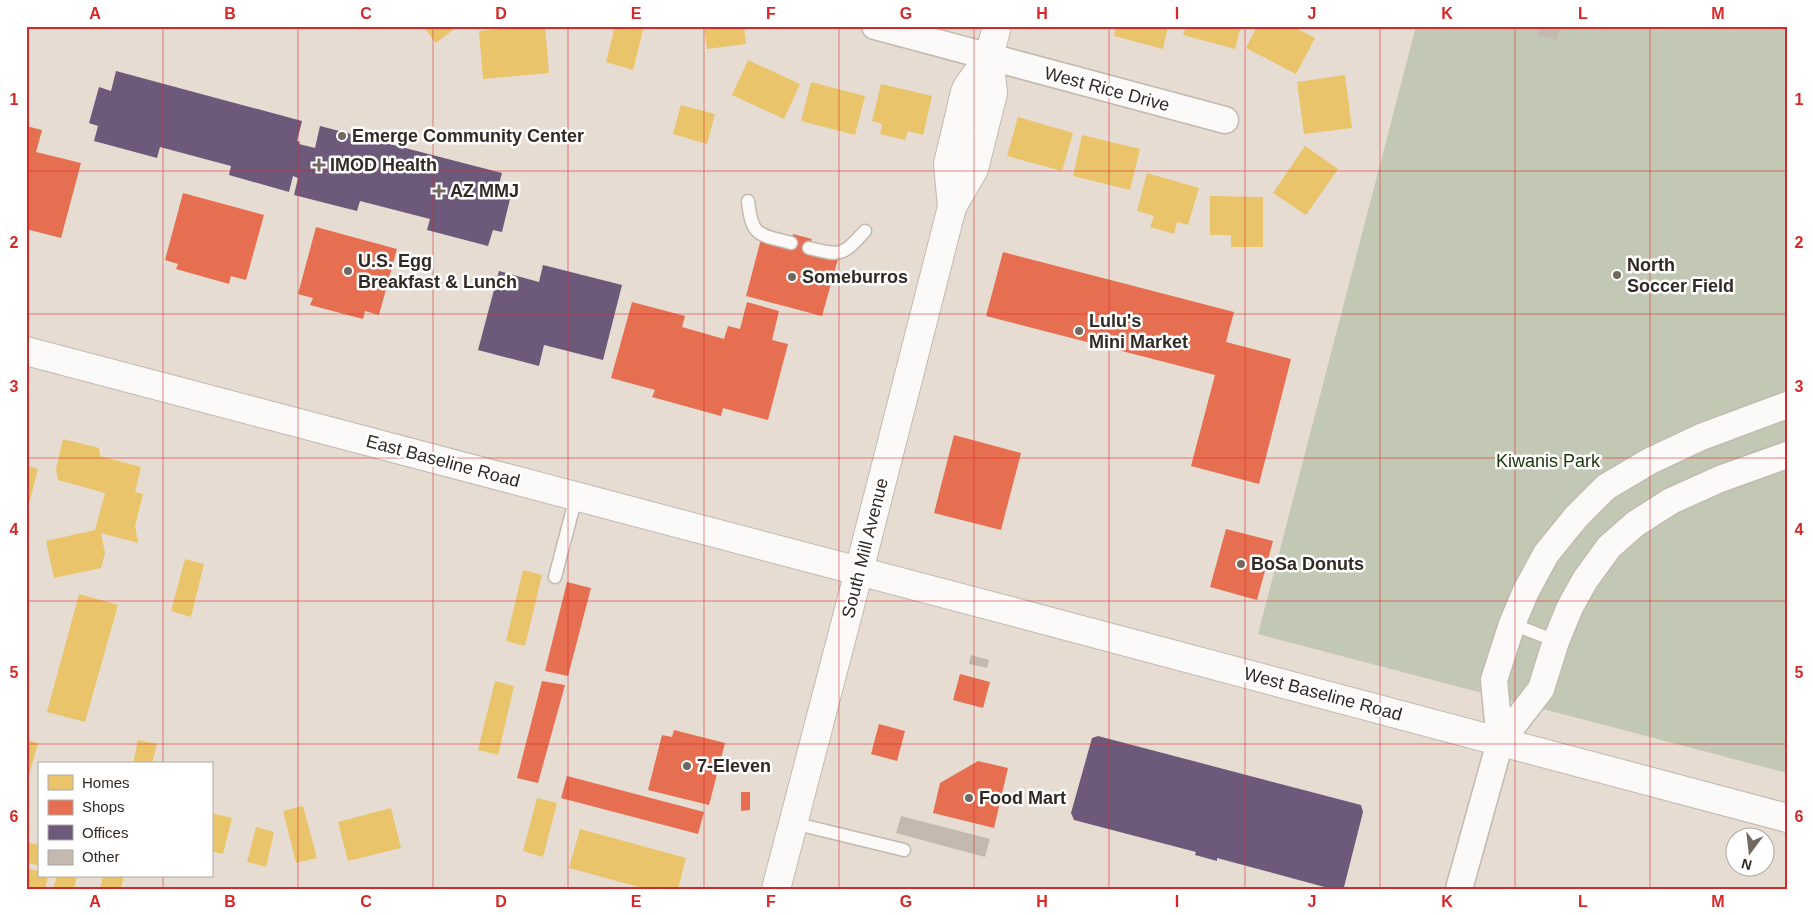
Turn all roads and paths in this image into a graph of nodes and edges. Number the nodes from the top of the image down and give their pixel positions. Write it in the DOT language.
graph roads {
  1 [pos="875,26"];
  2 [pos="997,26"];
  3 [pos="989,56"];
  4 [pos="1225,120"];
  5 [pos="748,201"];
  6 [pos="865,231"];
  7 [pos="791,243"];
  8 [pos="809,248"];
  9 [pos="26,351"];
  10 [pos="1787,405"];
  11 [pos="1787,455"];
  12 [pos="576,497"];
  13 [pos="859,571"];
  14 [pos="555,577"];
  15 [pos="1512,624"];
  16 [pos="1556,641"];
  17 [pos="1500,742"];
  18 [pos="1787,818"];
  19 [pos="793,823"];
  20 [pos="904,850"];
  21 [pos="776,889"];
  22 [pos="1458,889"];
  1 -- 3 [label="street, West Rice Drive"];
  2 -- 3 [label="main road, South Mill Avenue"];
  3 -- 4 [label="street, West Rice Drive"];
  3 -- 13 [label="main road, South Mill Avenue"];
  5 -- 7 [label="lane"];
  6 -- 8 [label="lane"];
  9 -- 12 [label="main road, East Baseline Road"];
  10 -- 15 [label="street"];
  11 -- 16 [label="street"];
  12 -- 13 [label="main road, East Baseline Road"];
  12 -- 14 [label="lane"];
  13 -- 17 [label="main road, West Baseline Road"];
  13 -- 19 [label="main road, South Mill Avenue"];
  15 -- 16 [label="lane"];
  15 -- 17 [label="street"];
  16 -- 17 [label="street"];
  17 -- 18 [label="main road, West Baseline Road"];
  17 -- 22 [label="street"];
  19 -- 20 [label="lane"];
  19 -- 21 [label="main road, South Mill Avenue"];
}
